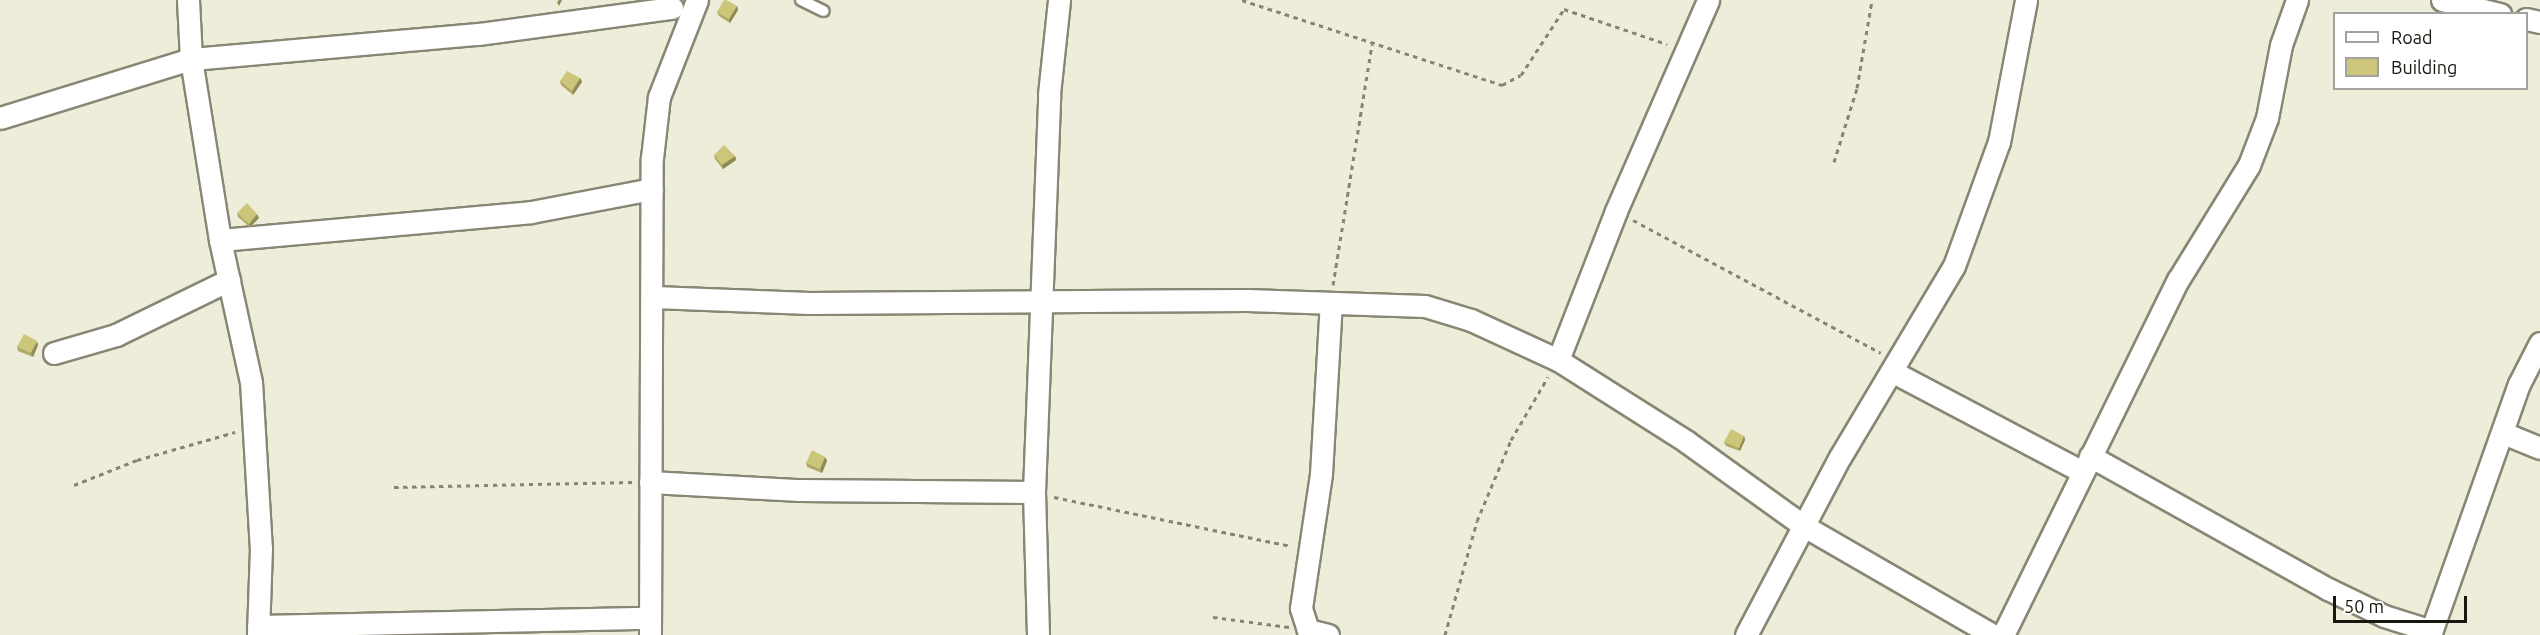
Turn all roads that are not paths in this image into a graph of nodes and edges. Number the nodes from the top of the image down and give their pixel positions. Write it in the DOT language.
graph roads {
  1 [pos="188,0"];
  2 [pos="697,0"];
  3 [pos="801,0"];
  4 [pos="1059,0"];
  5 [pos="1708,0"];
  6 [pos="2026,0"];
  7 [pos="2297,0"];
  8 [pos="2447,1"];
  9 [pos="673,10"];
  10 [pos="824,11"];
  11 [pos="2492,12"];
  12 [pos="191,59"];
  13 [pos="0,118"];
  14 [pos="652,189"];
  15 [pos="220,240"];
  16 [pos="229,280"];
  17 [pos="654,297"];
  18 [pos="1043,299"];
  19 [pos="1331,303"];
  20 [pos="2540,343"];
  21 [pos="54,353"];
  22 [pos="1558,360"];
  23 [pos="1897,368"];
  24 [pos="2503,433"];
  25 [pos="2540,448"];
  26 [pos="2086,463"];
  27 [pos="650,482"];
  28 [pos="1034,492"];
  29 [pos="1804,526"];
  30 [pos="650,626"];
  31 [pos="258,630"];
  32 [pos="1318,633"];
  33 [pos="2431,633"];
  34 [pos="1038,635"];
  35 [pos="1746,635"];
  36 [pos="1993,635"];
  37 [pos="2003,635"];
  1 -- 12 [label="street"];
  2 -- 9 [label="street"];
  3 -- 10 [label="lane"];
  4 -- 18 [label="street"];
  5 -- 22 [label="street"];
  6 -- 23 [label="street"];
  7 -- 26 [label="street"];
  8 -- 11 [label="street"];
  9 -- 12 [label="street"];
  9 -- 14 [label="street"];
  12 -- 13 [label="street"];
  12 -- 15 [label="street"];
  14 -- 15 [label="street"];
  14 -- 17 [label="street"];
  15 -- 16 [label="street"];
  16 -- 21 [label="street"];
  16 -- 31 [label="street"];
  17 -- 18 [label="street"];
  17 -- 27 [label="street"];
  18 -- 19 [label="street"];
  18 -- 28 [label="street"];
  19 -- 22 [label="street"];
  19 -- 32 [label="street"];
  20 -- 24 [label="street"];
  22 -- 29 [label="street"];
  23 -- 26 [label="street"];
  23 -- 29 [label="street"];
  24 -- 25 [label="street"];
  24 -- 33 [label="street"];
  26 -- 33 [label="street"];
  26 -- 37 [label="street"];
  27 -- 28 [label="street"];
  27 -- 30 [label="street"];
  28 -- 34 [label="street"];
  29 -- 35 [label="street"];
  29 -- 36 [label="street"];
  30 -- 31 [label="street"];
}
